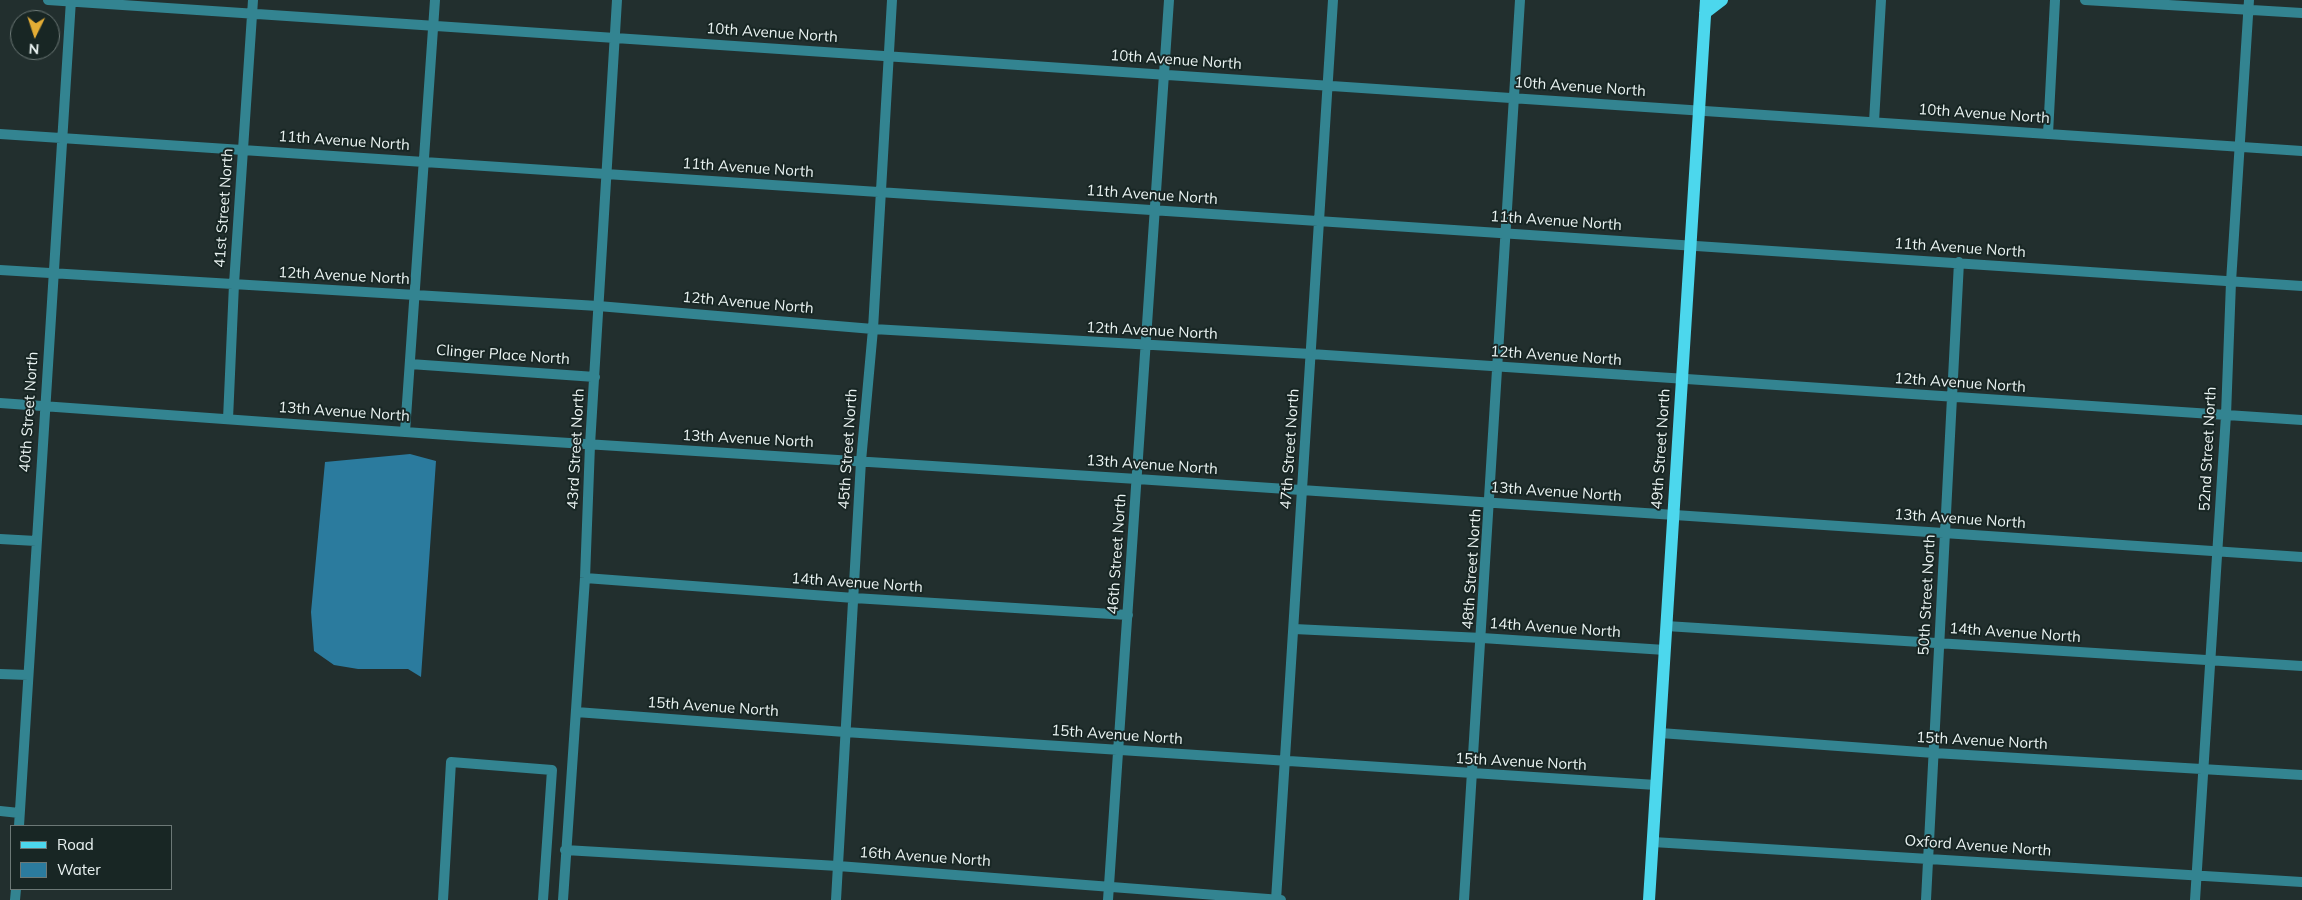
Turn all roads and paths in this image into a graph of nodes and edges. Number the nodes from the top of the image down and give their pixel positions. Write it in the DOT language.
graph roads {
  1 [pos="48,0"];
  2 [pos="253,0"];
  3 [pos="435,0"];
  4 [pos="617,0"];
  5 [pos="892,0"];
  6 [pos="1169,0"];
  7 [pos="1333,0"];
  8 [pos="1520,0"];
  9 [pos="1694,0"];
  10 [pos="1706,0"];
  11 [pos="1722,0"];
  12 [pos="1882,0"];
  13 [pos="2056,0"];
  14 [pos="2085,0"];
  15 [pos="71,1"];
  16 [pos="2248,4"];
  17 [pos="2302,13"];
  18 [pos="252,14"];
  19 [pos="1705,14"];
  20 [pos="434,26"];
  21 [pos="614,38"];
  22 [pos="889,56"];
  23 [pos="1165,75"];
  24 [pos="1328,86"];
  25 [pos="1514,98"];
  26 [pos="1699,110"];
  27 [pos="1874,122"];
  28 [pos="0,134"];
  29 [pos="2048,134"];
  30 [pos="62,137"];
  31 [pos="2240,146"];
  32 [pos="244,148"];
  33 [pos="2302,151"];
  34 [pos="424,162"];
  35 [pos="606,173"];
  36 [pos="881,192"];
  37 [pos="1156,210"];
  38 [pos="1320,221"];
  39 [pos="1507,233"];
  40 [pos="1691,246"];
  41 [pos="1959,262"];
  42 [pos="0,270"];
  43 [pos="53,273"];
  44 [pos="2231,282"];
  45 [pos="234,284"];
  46 [pos="2302,286"];
  47 [pos="415,295"];
  48 [pos="598,306"];
  49 [pos="872,328"];
  50 [pos="1146,346"];
  51 [pos="1311,354"];
  52 [pos="410,364"];
  53 [pos="1497,367"];
  54 [pos="595,377"];
  55 [pos="1682,379"];
  56 [pos="1952,398"];
  57 [pos="0,403"];
  58 [pos="45,406"];
  59 [pos="2226,415"];
  60 [pos="228,419"];
  61 [pos="2302,420"];
  62 [pos="405,432"];
  63 [pos="590,445"];
  64 [pos="861,461"];
  65 [pos="1138,478"];
  66 [pos="1302,490"];
  67 [pos="1491,502"];
  68 [pos="1674,515"];
  69 [pos="1945,533"];
  70 [pos="0,539"];
  71 [pos="36,541"];
  72 [pos="2218,551"];
  73 [pos="2302,557"];
  74 [pos="584,578"];
  75 [pos="854,598"];
  76 [pos="1128,614"];
  77 [pos="1666,626"];
  78 [pos="1294,629"];
  79 [pos="1482,638"];
  80 [pos="1939,643"];
  81 [pos="1665,650"];
  82 [pos="2210,661"];
  83 [pos="2302,666"];
  84 [pos="0,674"];
  85 [pos="28,676"];
  86 [pos="576,712"];
  87 [pos="845,732"];
  88 [pos="1660,733"];
  89 [pos="1119,750"];
  90 [pos="1934,754"];
  91 [pos="1285,762"];
  92 [pos="2205,768"];
  93 [pos="1473,775"];
  94 [pos="2302,775"];
  95 [pos="1656,785"];
  96 [pos="0,811"];
  97 [pos="19,813"];
  98 [pos="18,825"];
  99 [pos="547,842"];
  100 [pos="1653,842"];
  101 [pos="566,847"];
  102 [pos="1928,857"];
  103 [pos="838,866"];
  104 [pos="2196,875"];
  105 [pos="2302,882"];
  106 [pos="1109,885"];
  107 [pos="443,900"];
  108 [pos="543,900"];
  109 [pos="563,900"];
  110 [pos="836,900"];
  111 [pos="1108,900"];
  112 [pos="1276,900"];
  113 [pos="1281,900"];
  114 [pos="1464,900"];
  115 [pos="1649,900"];
  116 [pos="1926,900"];
  117 [pos="2195,900"];
  1 -- 15 [label="street, 10th Avenue North"];
  2 -- 18 [label="street, 41st Street North"];
  3 -- 20 [label="street"];
  4 -- 21 [label="street, 43rd Street North"];
  5 -- 22 [label="street, 45th Street North"];
  6 -- 23 [label="street, 46th Street North"];
  7 -- 24 [label="street, 47th Street North"];
  8 -- 25 [label="street, 48th Street North"];
  9 -- 19 [label="main road"];
  10 -- 19 [label="main road, 49th Street North"];
  11 -- 19 [label="main road"];
  12 -- 27 [label="street"];
  13 -- 29 [label="street"];
  14 -- 16 [label="street"];
  15 -- 18 [label="street, 10th Avenue North"];
  15 -- 30 [label="street, 40th Street North"];
  16 -- 17 [label="street"];
  16 -- 31 [label="street, 52nd Street North"];
  18 -- 20 [label="street, 10th Avenue North"];
  18 -- 32 [label="street, 41st Street North"];
  19 -- 26 [label="main road, 49th Street North"];
  20 -- 21 [label="street, 10th Avenue North"];
  20 -- 34 [label="street"];
  21 -- 22 [label="street, 10th Avenue North"];
  21 -- 35 [label="street, 43rd Street North"];
  22 -- 23 [label="street, 10th Avenue North"];
  22 -- 36 [label="street, 45th Street North"];
  23 -- 24 [label="street, 10th Avenue North"];
  23 -- 37 [label="street, 46th Street North"];
  24 -- 25 [label="street, 10th Avenue North"];
  24 -- 38 [label="street, 47th Street North"];
  25 -- 26 [label="street, 10th Avenue North"];
  25 -- 39 [label="street, 48th Street North"];
  26 -- 27 [label="street, 10th Avenue North"];
  26 -- 40 [label="main road, 49th Street North"];
  27 -- 29 [label="street, 10th Avenue North"];
  28 -- 30 [label="street, 11th Avenue North"];
  29 -- 31 [label="street, 10th Avenue North"];
  30 -- 32 [label="street, 11th Avenue North"];
  30 -- 43 [label="street, 40th Street North"];
  31 -- 33 [label="street, 10th Avenue North"];
  31 -- 44 [label="street, 52nd Street North"];
  32 -- 34 [label="street, 11th Avenue North"];
  32 -- 45 [label="street, 41st Street North"];
  34 -- 35 [label="street, 11th Avenue North"];
  34 -- 47 [label="street"];
  35 -- 36 [label="street, 11th Avenue North"];
  35 -- 48 [label="street, 43rd Street North"];
  36 -- 37 [label="street, 11th Avenue North"];
  36 -- 49 [label="street, 45th Street North"];
  37 -- 38 [label="street, 11th Avenue North"];
  37 -- 50 [label="street, 46th Street North"];
  38 -- 39 [label="street, 11th Avenue North"];
  38 -- 51 [label="street, 47th Street North"];
  39 -- 40 [label="street, 11th Avenue North"];
  39 -- 53 [label="street, 48th Street North"];
  40 -- 41 [label="street, 11th Avenue North"];
  40 -- 55 [label="main road, 49th Street North"];
  41 -- 44 [label="street, 11th Avenue North"];
  41 -- 56 [label="street, 50th Street North"];
  42 -- 43 [label="street, 12th Avenue North"];
  43 -- 45 [label="street, 12th Avenue North"];
  43 -- 58 [label="street, 40th Street North"];
  44 -- 46 [label="street, 11th Avenue North"];
  44 -- 59 [label="street, 52nd Street North"];
  45 -- 47 [label="street, 12th Avenue North"];
  45 -- 60 [label="street, 41st Street North"];
  47 -- 48 [label="street, 12th Avenue North"];
  47 -- 52 [label="street"];
  48 -- 49 [label="street, 12th Avenue North"];
  48 -- 54 [label="street, 43rd Street North"];
  49 -- 50 [label="street, 12th Avenue North"];
  49 -- 64 [label="street, 45th Street North"];
  50 -- 51 [label="street, 12th Avenue North"];
  50 -- 65 [label="street, 46th Street North"];
  51 -- 53 [label="street, 12th Avenue North"];
  51 -- 66 [label="street, 47th Street North"];
  52 -- 54 [label="street, Clinger Place North"];
  52 -- 62 [label="street"];
  53 -- 55 [label="street, 12th Avenue North"];
  53 -- 67 [label="street, 48th Street North"];
  54 -- 63 [label="street, 43rd Street North"];
  55 -- 56 [label="street, 12th Avenue North"];
  55 -- 68 [label="main road, 49th Street North"];
  56 -- 59 [label="street, 12th Avenue North"];
  56 -- 69 [label="street, 50th Street North"];
  57 -- 58 [label="street, 13th Avenue North"];
  58 -- 60 [label="street, 13th Avenue North"];
  58 -- 71 [label="street, 40th Street North"];
  59 -- 61 [label="street, 12th Avenue North"];
  59 -- 72 [label="street, 52nd Street North"];
  60 -- 62 [label="street, 13th Avenue North"];
  62 -- 63 [label="street, 13th Avenue North"];
  63 -- 64 [label="street, 13th Avenue North"];
  63 -- 74 [label="street, 43rd Street North"];
  64 -- 65 [label="street, 13th Avenue North"];
  64 -- 75 [label="street, 45th Street North"];
  65 -- 66 [label="street, 13th Avenue North"];
  65 -- 76 [label="street, 46th Street North"];
  66 -- 67 [label="street, 13th Avenue North"];
  66 -- 78 [label="street, 47th Street North"];
  67 -- 68 [label="street, 13th Avenue North"];
  67 -- 79 [label="street, 48th Street North"];
  68 -- 69 [label="street, 13th Avenue North"];
  68 -- 77 [label="main road, 49th Street North"];
  69 -- 72 [label="street, 13th Avenue North"];
  69 -- 80 [label="street, 50th Street North"];
  70 -- 71 [label="street"];
  71 -- 85 [label="street, 40th Street North"];
  72 -- 73 [label="street, 13th Avenue North"];
  72 -- 82 [label="street, 52nd Street North"];
  74 -- 75 [label="street, 14th Avenue North"];
  74 -- 86 [label="street, 43rd Street North"];
  75 -- 76 [label="street, 14th Avenue North"];
  75 -- 87 [label="street, 45th Street North"];
  76 -- 89 [label="street, 46th Street North"];
  77 -- 80 [label="street, 14th Avenue North"];
  77 -- 81 [label="main road, 49th Street North"];
  78 -- 79 [label="street, 14th Avenue North"];
  78 -- 91 [label="street, 47th Street North"];
  79 -- 81 [label="street, 14th Avenue North"];
  79 -- 93 [label="street, 48th Street North"];
  80 -- 82 [label="street, 14th Avenue North"];
  80 -- 90 [label="street, 50th Street North"];
  81 -- 88 [label="main road, 49th Street North"];
  82 -- 83 [label="street, 14th Avenue North"];
  82 -- 92 [label="street, 52nd Street North"];
  84 -- 85 [label="street"];
  85 -- 97 [label="street, 40th Street North"];
  86 -- 87 [label="street, 15th Avenue North"];
  86 -- 101 [label="street, 43rd Street North"];
  87 -- 89 [label="street, 15th Avenue North"];
  87 -- 103 [label="street, 45th Street North"];
  88 -- 90 [label="street, 15th Avenue North"];
  88 -- 95 [label="main road, 49th Street North"];
  89 -- 91 [label="street, 15th Avenue North"];
  89 -- 106 [label="street, 46th Street North"];
  90 -- 92 [label="street, 15th Avenue North"];
  90 -- 102 [label="street, 50th Street North"];
  91 -- 93 [label="street, 15th Avenue North"];
  91 -- 112 [label="street, 47th Street North"];
  92 -- 94 [label="street, 15th Avenue North"];
  92 -- 104 [label="street, 52nd Street North"];
  93 -- 95 [label="street, 15th Avenue North"];
  93 -- 114 [label="street, 48th Street North"];
  95 -- 100 [label="main road, 49th Street North"];
  96 -- 97 [label="street"];
  97 -- 98 [label="street, 40th Street North"];
  99 -- 101 [label="street, 16th Avenue North"];
  99 -- 107 [label="street"];
  99 -- 108 [label="street"];
  100 -- 102 [label="street, Oxford Avenue North"];
  100 -- 115 [label="main road, 49th Street North"];
  101 -- 103 [label="street, 16th Avenue North"];
  101 -- 109 [label="street, 43rd Street North"];
  102 -- 104 [label="street, Oxford Avenue North"];
  102 -- 116 [label="street, 50th Street North"];
  103 -- 106 [label="street, 16th Avenue North"];
  103 -- 110 [label="street, 45th Street North"];
  104 -- 105 [label="street, Oxford Avenue North"];
  104 -- 117 [label="street, 52nd Street North"];
  106 -- 111 [label="street, 46th Street North"];
  106 -- 112 [label="street, 16th Avenue North"];
  112 -- 113 [label="street, 16th Avenue North"];
}
